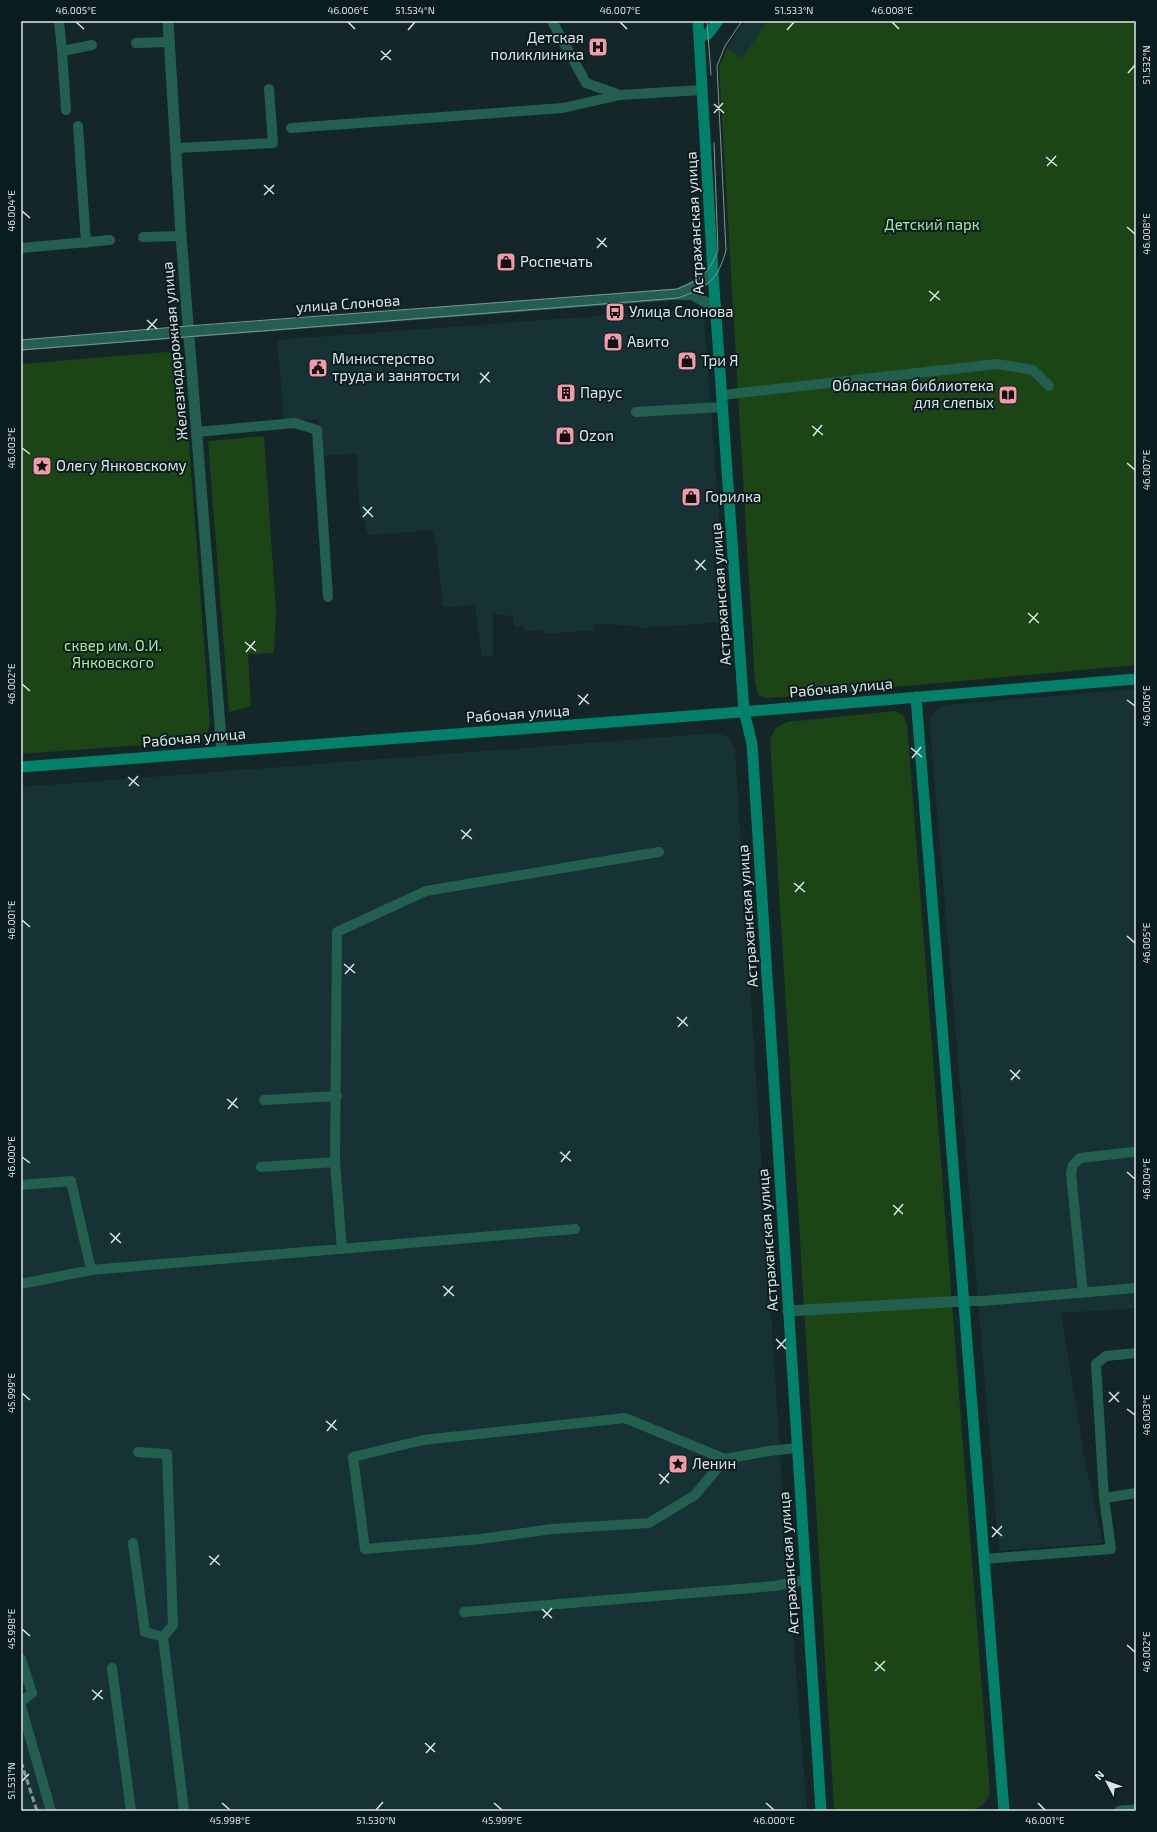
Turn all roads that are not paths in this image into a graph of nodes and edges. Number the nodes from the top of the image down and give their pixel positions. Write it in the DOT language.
graph roads {
  1 [pos="59,21"];
  2 [pos="168,21"];
  3 [pos="552,21"];
  4 [pos="698,21"];
  5 [pos="718,21"];
  6 [pos="699,38"];
  7 [pos="169,42"];
  8 [pos="136,43"];
  9 [pos="92,45"];
  10 [pos="62,51"];
  11 [pos="269,89"];
  12 [pos="702,90"];
  13 [pos="620,95"];
  14 [pos="66,110"];
  15 [pos="78,126"];
  16 [pos="291,128"];
  17 [pos="177,148"];
  18 [pos="181,236"];
  19 [pos="143,237"];
  20 [pos="110,240"];
  21 [pos="86,243"];
  22 [pos="21,248"];
  23 [pos="713,273"];
  24 [pos="678,294"];
  25 [pos="716,308"];
  26 [pos="189,331"];
  27 [pos="21,345"];
  28 [pos="1050,386"];
  29 [pos="722,395"];
  30 [pos="722,407"];
  31 [pos="636,412"];
  32 [pos="197,432"];
  33 [pos="328,597"];
  34 [pos="1136,679"];
  35 [pos="916,697"];
  36 [pos="744,711"];
  37 [pos="222,751"];
  38 [pos="21,767"];
  39 [pos="659,852"];
  40 [pos="337,1096"];
  41 [pos="264,1100"];
  42 [pos="1133,1152"];
  43 [pos="335,1162"];
  44 [pos="261,1167"];
  45 [pos="21,1185"];
  46 [pos="575,1229"];
  47 [pos="342,1249"];
  48 [pos="91,1270"];
  49 [pos="21,1284"];
  50 [pos="1136,1288"];
  51 [pos="1083,1293"];
  52 [pos="964,1301"];
  53 [pos="788,1311"];
  54 [pos="1136,1353"];
  55 [pos="796,1448"];
  56 [pos="138,1452"];
  57 [pos="725,1459"];
  58 [pos="1136,1493"];
  59 [pos="1104,1498"];
  60 [pos="133,1543"];
  61 [pos="984,1559"];
  62 [pos="805,1580"];
  63 [pos="464,1612"];
  64 [pos="163,1637"];
  65 [pos="21,1659"];
  66 [pos="112,1668"];
  67 [pos="21,1702"];
  68 [pos="21,1706"];
  69 [pos="1136,1810"];
  70 [pos="51,1811"];
  71 [pos="131,1811"];
  72 [pos="184,1811"];
  73 [pos="821,1811"];
  74 [pos="1004,1811"];
  75 [pos="1120,1811"];
  1 -- 10 [label="lane"];
  2 -- 7 [label="street, Железнодорожная улица"];
  3 -- 13 [label="lane"];
  4 -- 6 [label="main road, Астраханская улица"];
  5 -- 6 [label="main road"];
  6 -- 12 [label="main road, Астраханская улица"];
  7 -- 8 [label="lane"];
  7 -- 17 [label="street, Железнодорожная улица"];
  9 -- 10 [label="lane"];
  10 -- 14 [label="lane"];
  11 -- 17 [label="lane"];
  12 -- 13 [label="lane"];
  12 -- 23 [label="main road, Астраханская улица"];
  13 -- 16 [label="lane"];
  15 -- 21 [label="lane"];
  17 -- 18 [label="street, Железнодорожная улица"];
  18 -- 19 [label="lane"];
  18 -- 26 [label="street, Железнодорожная улица"];
  20 -- 21 [label="lane"];
  21 -- 22 [label="lane"];
  23 -- 24 [label="street, улица Слонова"];
  23 -- 25 [label="main road, Астраханская улица"];
  24 -- 25 [label="street, улица Слонова"];
  24 -- 26 [label="street, улица Слонова"];
  25 -- 29 [label="main road, Астраханская улица"];
  26 -- 27 [label="street, улица Слонова"];
  26 -- 32 [label="street, Железнодорожная улица"];
  28 -- 29 [label="lane"];
  29 -- 30 [label="main road, Астраханская улица"];
  30 -- 31 [label="lane"];
  30 -- 36 [label="main road, Астраханская улица"];
  32 -- 33 [label="lane"];
  32 -- 37 [label="street, Железнодорожная улица"];
  34 -- 35 [label="main road, Рабочая улица"];
  35 -- 36 [label="main road, Рабочая улица"];
  35 -- 52 [label="main road"];
  36 -- 37 [label="main road, Рабочая улица"];
  36 -- 53 [label="main road, Астраханская улица"];
  37 -- 38 [label="main road, Рабочая улица"];
  39 -- 40 [label="lane"];
  40 -- 41 [label="lane"];
  40 -- 43 [label="lane"];
  42 -- 51 [label="lane"];
  43 -- 44 [label="lane"];
  43 -- 47 [label="lane"];
  45 -- 48 [label="lane"];
  46 -- 47 [label="lane"];
  47 -- 48 [label="lane"];
  48 -- 49 [label="lane"];
  50 -- 51 [label="lane"];
  51 -- 52 [label="lane"];
  52 -- 53 [label="street"];
  52 -- 61 [label="main road"];
  53 -- 55 [label="main road, Астраханская улица"];
  54 -- 59 [label="lane"];
  55 -- 57 [label="lane"];
  55 -- 62 [label="main road, Астраханская улица"];
  56 -- 64 [label="lane"];
  57 -- 57 [label="lane"];
  58 -- 59 [label="lane"];
  59 -- 61 [label="lane"];
  60 -- 64 [label="lane"];
  61 -- 74 [label="main road"];
  62 -- 63 [label="lane"];
  62 -- 73 [label="main road, Астраханская улица"];
  64 -- 72 [label="lane"];
  65 -- 67 [label="lane"];
  66 -- 71 [label="lane"];
  68 -- 70 [label="lane"];
  69 -- 75 [label="street"];
}
